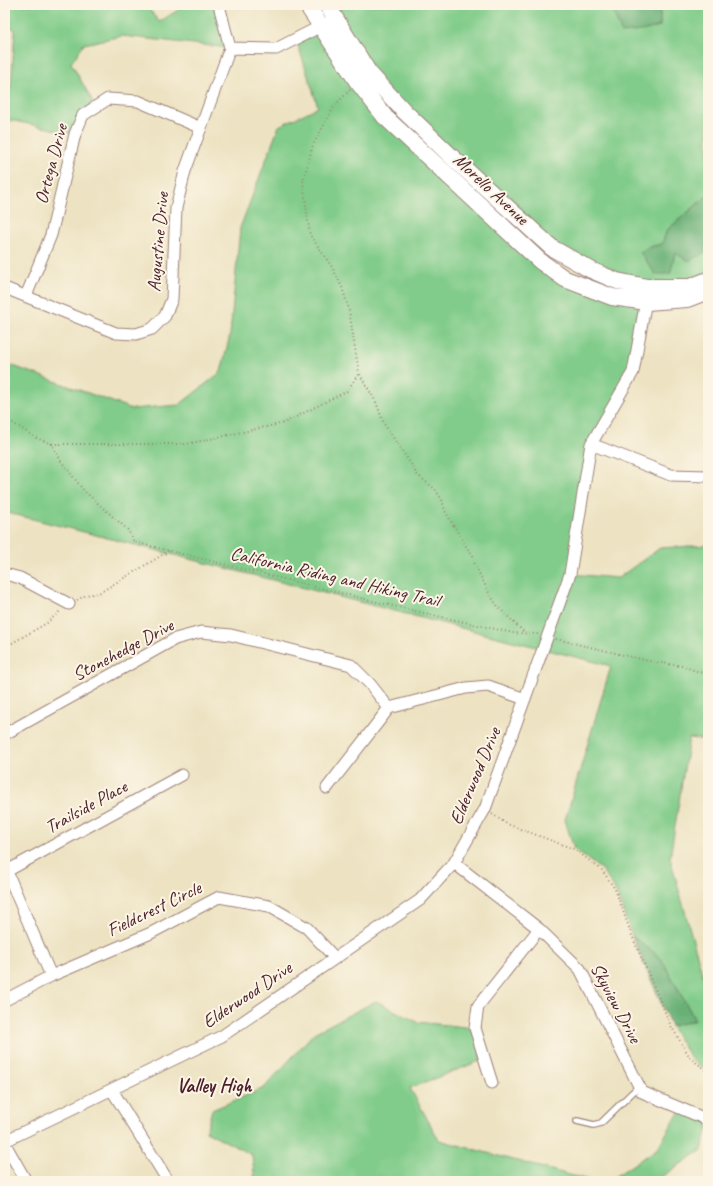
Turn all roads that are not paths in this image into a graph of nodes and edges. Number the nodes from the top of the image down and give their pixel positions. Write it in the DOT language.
graph roads {
  1 [pos="219,5"];
  2 [pos="307,5"];
  3 [pos="332,12"];
  4 [pos="322,26"];
  5 [pos="230,48"];
  6 [pos="201,128"];
  7 [pos="708,280"];
  8 [pos="5,288"];
  9 [pos="708,291"];
  10 [pos="647,294"];
  11 [pos="26,296"];
  12 [pos="591,444"];
  13 [pos="708,476"];
  14 [pos="5,574"];
  15 [pos="69,604"];
  16 [pos="525,700"];
  17 [pos="389,708"];
  18 [pos="5,734"];
  19 [pos="182,775"];
  20 [pos="327,788"];
  21 [pos="454,863"];
  22 [pos="6,869"];
  23 [pos="540,929"];
  24 [pos="334,957"];
  25 [pos="51,976"];
  26 [pos="5,1000"];
  27 [pos="492,1083"];
  28 [pos="639,1086"];
  29 [pos="112,1090"];
  30 [pos="708,1120"];
  31 [pos="577,1121"];
  32 [pos="5,1141"];
  33 [pos="5,1144"];
  34 [pos="26,1181"];
  35 [pos="168,1181"];
  1 -- 5 [label="street"];
  2 -- 4 [label="street, Morello Avenue"];
  3 -- 4 [label="street"];
  3 -- 10 [label="street, Morello Avenue"];
  4 -- 5 [label="street"];
  4 -- 10 [label="street, Morello Avenue"];
  5 -- 6 [label="street, Augustine Drive"];
  6 -- 11 [label="street, Ortega Drive"];
  6 -- 11 [label="street, Augustine Drive"];
  7 -- 10 [label="street, Morello Avenue"];
  8 -- 11 [label="street, Augustine Drive"];
  9 -- 10 [label="street, Morello Avenue"];
  10 -- 12 [label="street, Elderwood Drive"];
  12 -- 13 [label="street"];
  12 -- 16 [label="street, Elderwood Drive"];
  14 -- 15 [label="street"];
  16 -- 17 [label="street"];
  16 -- 21 [label="street, Elderwood Drive"];
  17 -- 18 [label="street, Stonehedge Drive"];
  17 -- 20 [label="street"];
  19 -- 22 [label="street, Trailside Place"];
  21 -- 23 [label="street, Skyview Drive"];
  21 -- 24 [label="street, Elderwood Drive"];
  22 -- 25 [label="street"];
  23 -- 27 [label="street"];
  23 -- 28 [label="street, Skyview Drive"];
  24 -- 25 [label="street, Fieldcrest Circle"];
  24 -- 29 [label="street, Elderwood Drive"];
  25 -- 26 [label="street, Fieldcrest Circle"];
  28 -- 30 [label="street, Skyview Drive"];
  28 -- 31 [label="lane"];
  29 -- 32 [label="street, Elderwood Drive"];
  29 -- 35 [label="street"];
  33 -- 34 [label="street"];
}
